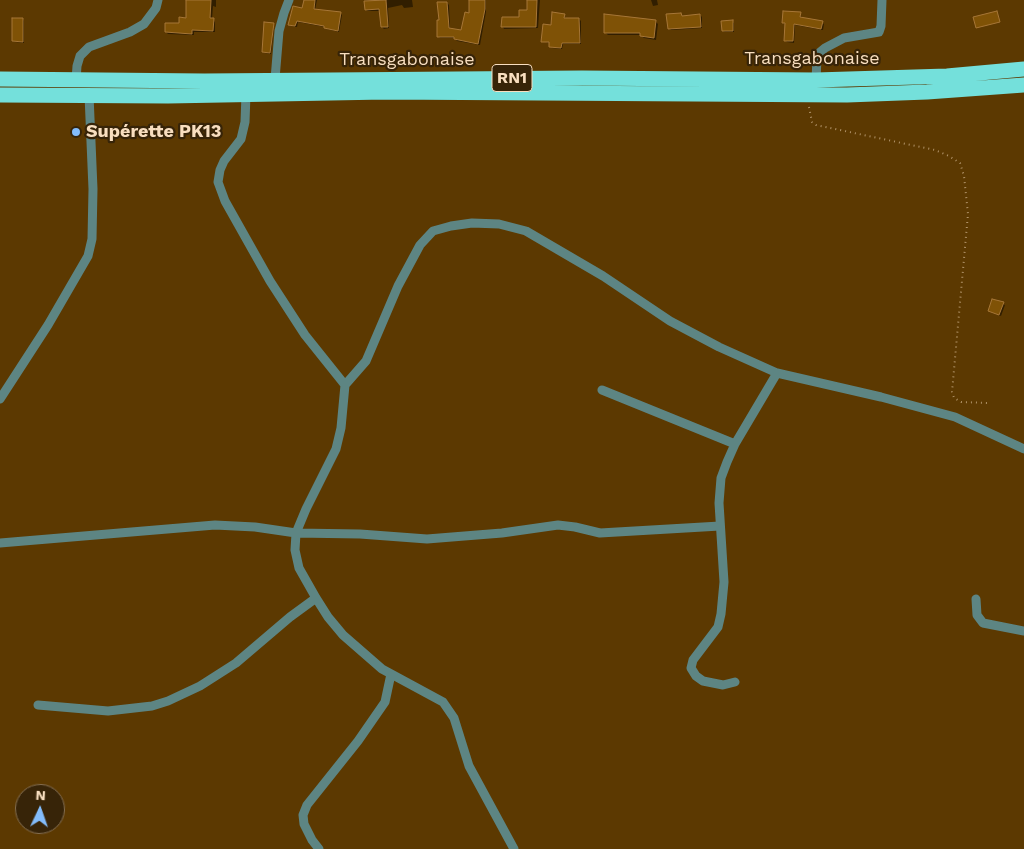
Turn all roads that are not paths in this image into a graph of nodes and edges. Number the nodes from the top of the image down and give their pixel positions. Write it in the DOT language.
graph roads {
  1 [pos="158,0"];
  2 [pos="289,0"];
  3 [pos="882,0"];
  4 [pos="1024,69"];
  5 [pos="275,79"];
  6 [pos="0,80"];
  7 [pos="76,80"];
  8 [pos="816,80"];
  9 [pos="1024,85"];
  10 [pos="0,94"];
  11 [pos="246,94"];
  12 [pos="89,95"];
  13 [pos="777,373"];
  14 [pos="345,385"];
  15 [pos="602,390"];
  16 [pos="0,399"];
  17 [pos="735,444"];
  18 [pos="1024,449"];
  19 [pos="720,526"];
  20 [pos="296,533"];
  21 [pos="0,543"];
  22 [pos="316,598"];
  23 [pos="976,599"];
  24 [pos="1024,631"];
  25 [pos="391,674"];
  26 [pos="735,682"];
  27 [pos="38,705"];
  28 [pos="319,849"];
  29 [pos="514,849"];
  1 -- 7 [label="street"];
  2 -- 5 [label="street"];
  3 -- 8 [label="street"];
  4 -- 8 [label="highway, Transgabonaise / RN1"];
  5 -- 7 [label="highway, Transgabonaise / RN1"];
  5 -- 8 [label="highway, Transgabonaise / RN1"];
  6 -- 7 [label="highway, Transgabonaise / RN1"];
  9 -- 11 [label="highway, Transgabonaise / RN1"];
  10 -- 12 [label="highway, Transgabonaise / RN1"];
  11 -- 12 [label="highway, Transgabonaise / RN1"];
  11 -- 14 [label="street"];
  12 -- 16 [label="street"];
  13 -- 14 [label="street"];
  13 -- 17 [label="street"];
  13 -- 18 [label="street"];
  14 -- 20 [label="street"];
  15 -- 17 [label="street"];
  17 -- 19 [label="street"];
  19 -- 20 [label="street"];
  19 -- 26 [label="street"];
  20 -- 21 [label="street"];
  20 -- 22 [label="street"];
  22 -- 25 [label="street"];
  22 -- 27 [label="street"];
  23 -- 24 [label="street"];
  25 -- 28 [label="street"];
  25 -- 29 [label="street"];
}
